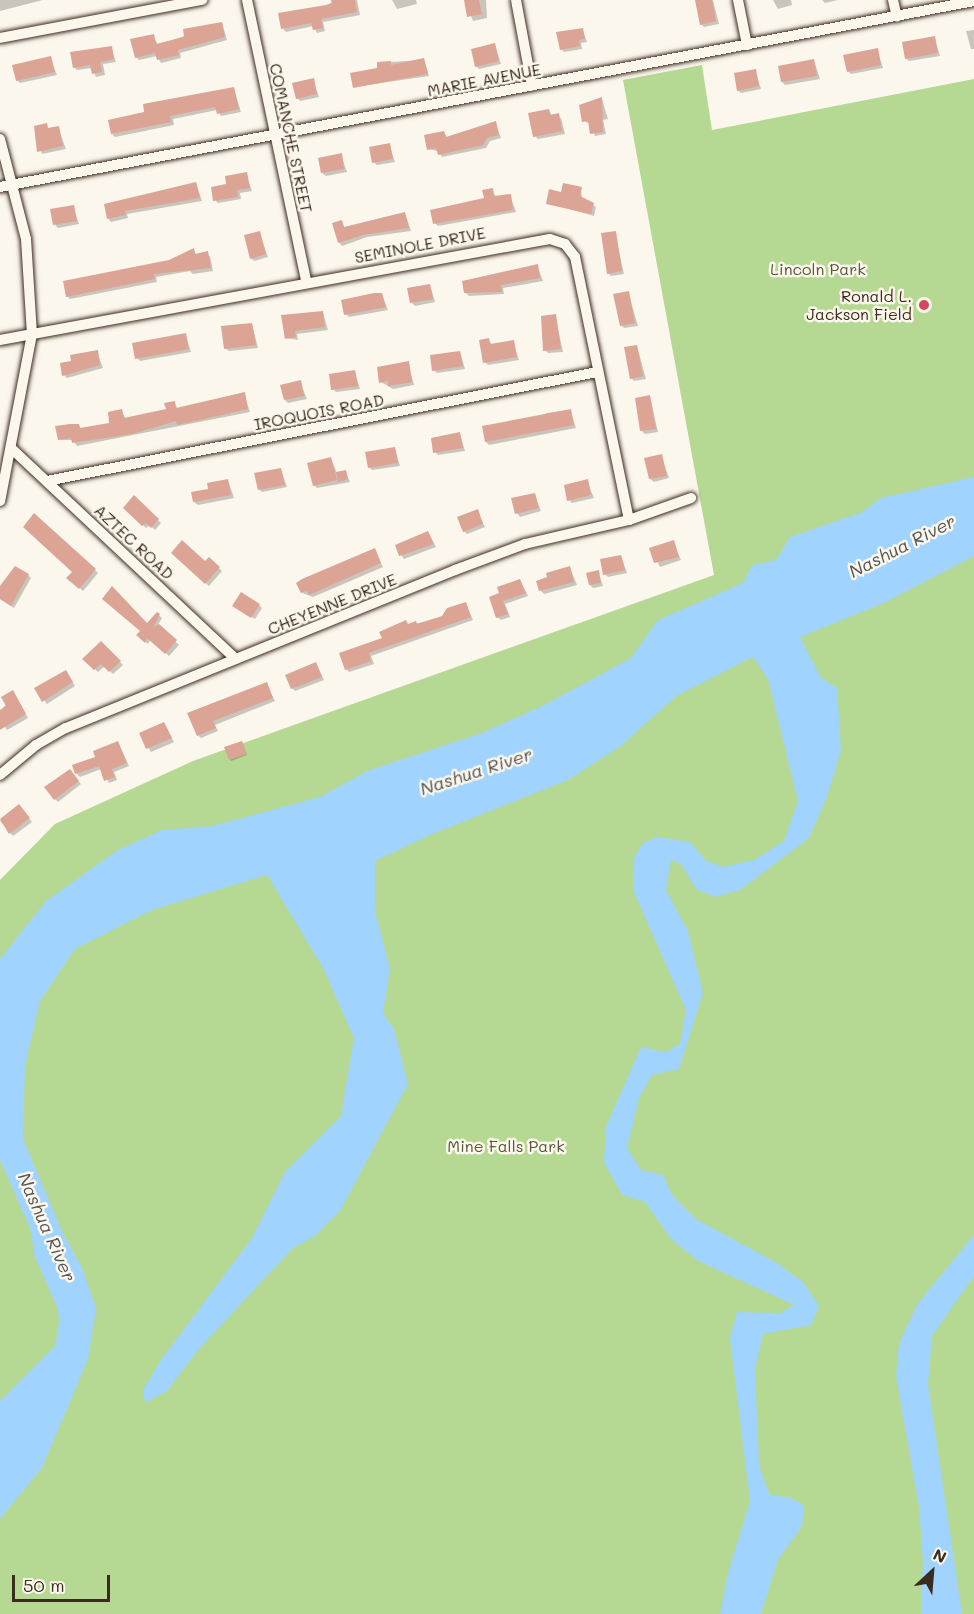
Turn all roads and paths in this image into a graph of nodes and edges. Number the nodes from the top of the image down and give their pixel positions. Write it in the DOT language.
graph roads {
  1 [pos="202,0"];
  2 [pos="247,0"];
  3 [pos="516,0"];
  4 [pos="738,0"];
  5 [pos="893,0"];
  6 [pos="974,1"];
  7 [pos="897,17"];
  8 [pos="0,38"];
  9 [pos="747,45"];
  10 [pos="532,86"];
  11 [pos="275,135"];
  12 [pos="0,139"];
  13 [pos="13,184"];
  14 [pos="0,186"];
  15 [pos="306,281"];
  16 [pos="32,334"];
  17 [pos="0,340"];
  18 [pos="597,372"];
  19 [pos="11,448"];
  20 [pos="47,481"];
  21 [pos="692,498"];
  22 [pos="0,501"];
  23 [pos="629,520"];
  24 [pos="236,659"];
  25 [pos="0,775"];
  1 -- 8 [label="street"];
  2 -- 11 [label="street, COMANCHE STREET"];
  3 -- 10 [label="street"];
  4 -- 9 [label="street"];
  5 -- 7 [label="street"];
  6 -- 7 [label="street, MARIE AVENUE"];
  7 -- 9 [label="street, MARIE AVENUE"];
  9 -- 10 [label="street, MARIE AVENUE"];
  10 -- 11 [label="street, MARIE AVENUE"];
  11 -- 13 [label="street, MARIE AVENUE"];
  11 -- 15 [label="street, COMANCHE STREET"];
  12 -- 13 [label="street"];
  13 -- 14 [label="street, MARIE AVENUE"];
  13 -- 16 [label="street"];
  15 -- 16 [label="street, SEMINOLE DRIVE"];
  15 -- 18 [label="street, SEMINOLE DRIVE"];
  16 -- 17 [label="street, SEMINOLE DRIVE"];
  16 -- 19 [label="street"];
  18 -- 20 [label="street, IROQUOIS ROAD"];
  18 -- 23 [label="street, SEMINOLE DRIVE"];
  19 -- 20 [label="street, AZTEC ROAD"];
  19 -- 22 [label="street"];
  20 -- 24 [label="street, AZTEC ROAD"];
  21 -- 23 [label="street, CHEYENNE DRIVE"];
  23 -- 24 [label="street, CHEYENNE DRIVE"];
  24 -- 25 [label="street, CHEYENNE DRIVE"];
}
